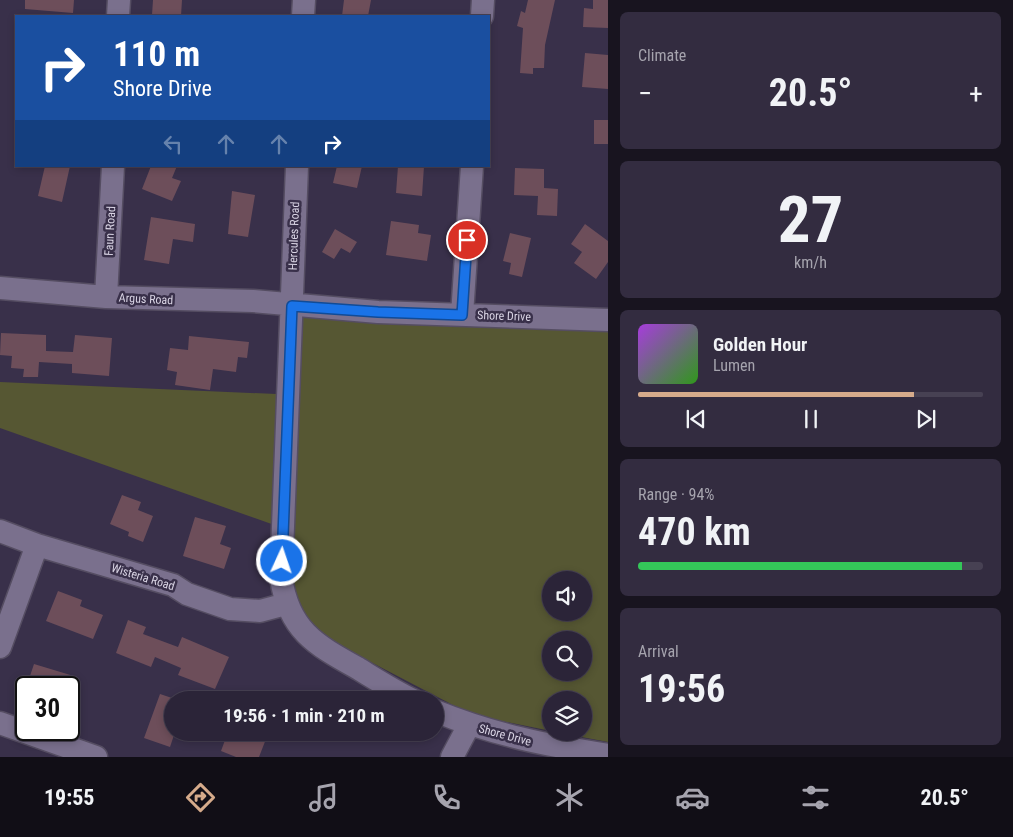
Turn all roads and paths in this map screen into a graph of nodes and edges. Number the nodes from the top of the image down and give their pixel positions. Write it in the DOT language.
graph roads {
  1 [pos="118,0"];
  2 [pos="304,0"];
  3 [pos="483,0"];
  4 [pos="118,15"];
  5 [pos="303,15"];
  6 [pos="482,15"];
  7 [pos="113,167"];
  8 [pos="297,167"];
  9 [pos="472,167"];
  10 [pos="0,288"];
  11 [pos="106,297"];
  12 [pos="292,306"];
  13 [pos="462,315"];
  14 [pos="608,320"];
  15 [pos="0,531"];
  16 [pos="37,545"];
  17 [pos="286,604"];
  18 [pos="0,647"];
  19 [pos="396,691"];
  20 [pos="444,714"];
  21 [pos="0,723"];
  22 [pos="469,724"];
  23 [pos="608,755"];
  24 [pos="96,757"];
  25 [pos="452,757"];
  1 -- 4 [label="street"];
  2 -- 5 [label="street"];
  3 -- 6 [label="street"];
  7 -- 11 [label="street, Faun Road"];
  8 -- 12 [label="street, Hercules Road"];
  9 -- 13 [label="street"];
  10 -- 11 [label="street, Argus Road"];
  11 -- 12 [label="street, Argus Road"];
  12 -- 13 [label="street, Shore Drive"];
  12 -- 17 [label="street"];
  13 -- 14 [label="street, Shore Drive"];
  15 -- 16 [label="street, Wisteria Road"];
  16 -- 17 [label="street, Wisteria Road"];
  16 -- 18 [label="street"];
  17 -- 19 [label="street"];
  20 -- 22 [label="street, Shore Drive"];
  21 -- 24 [label="street"];
  22 -- 23 [label="street, Shore Drive"];
  22 -- 25 [label="street"];
}
